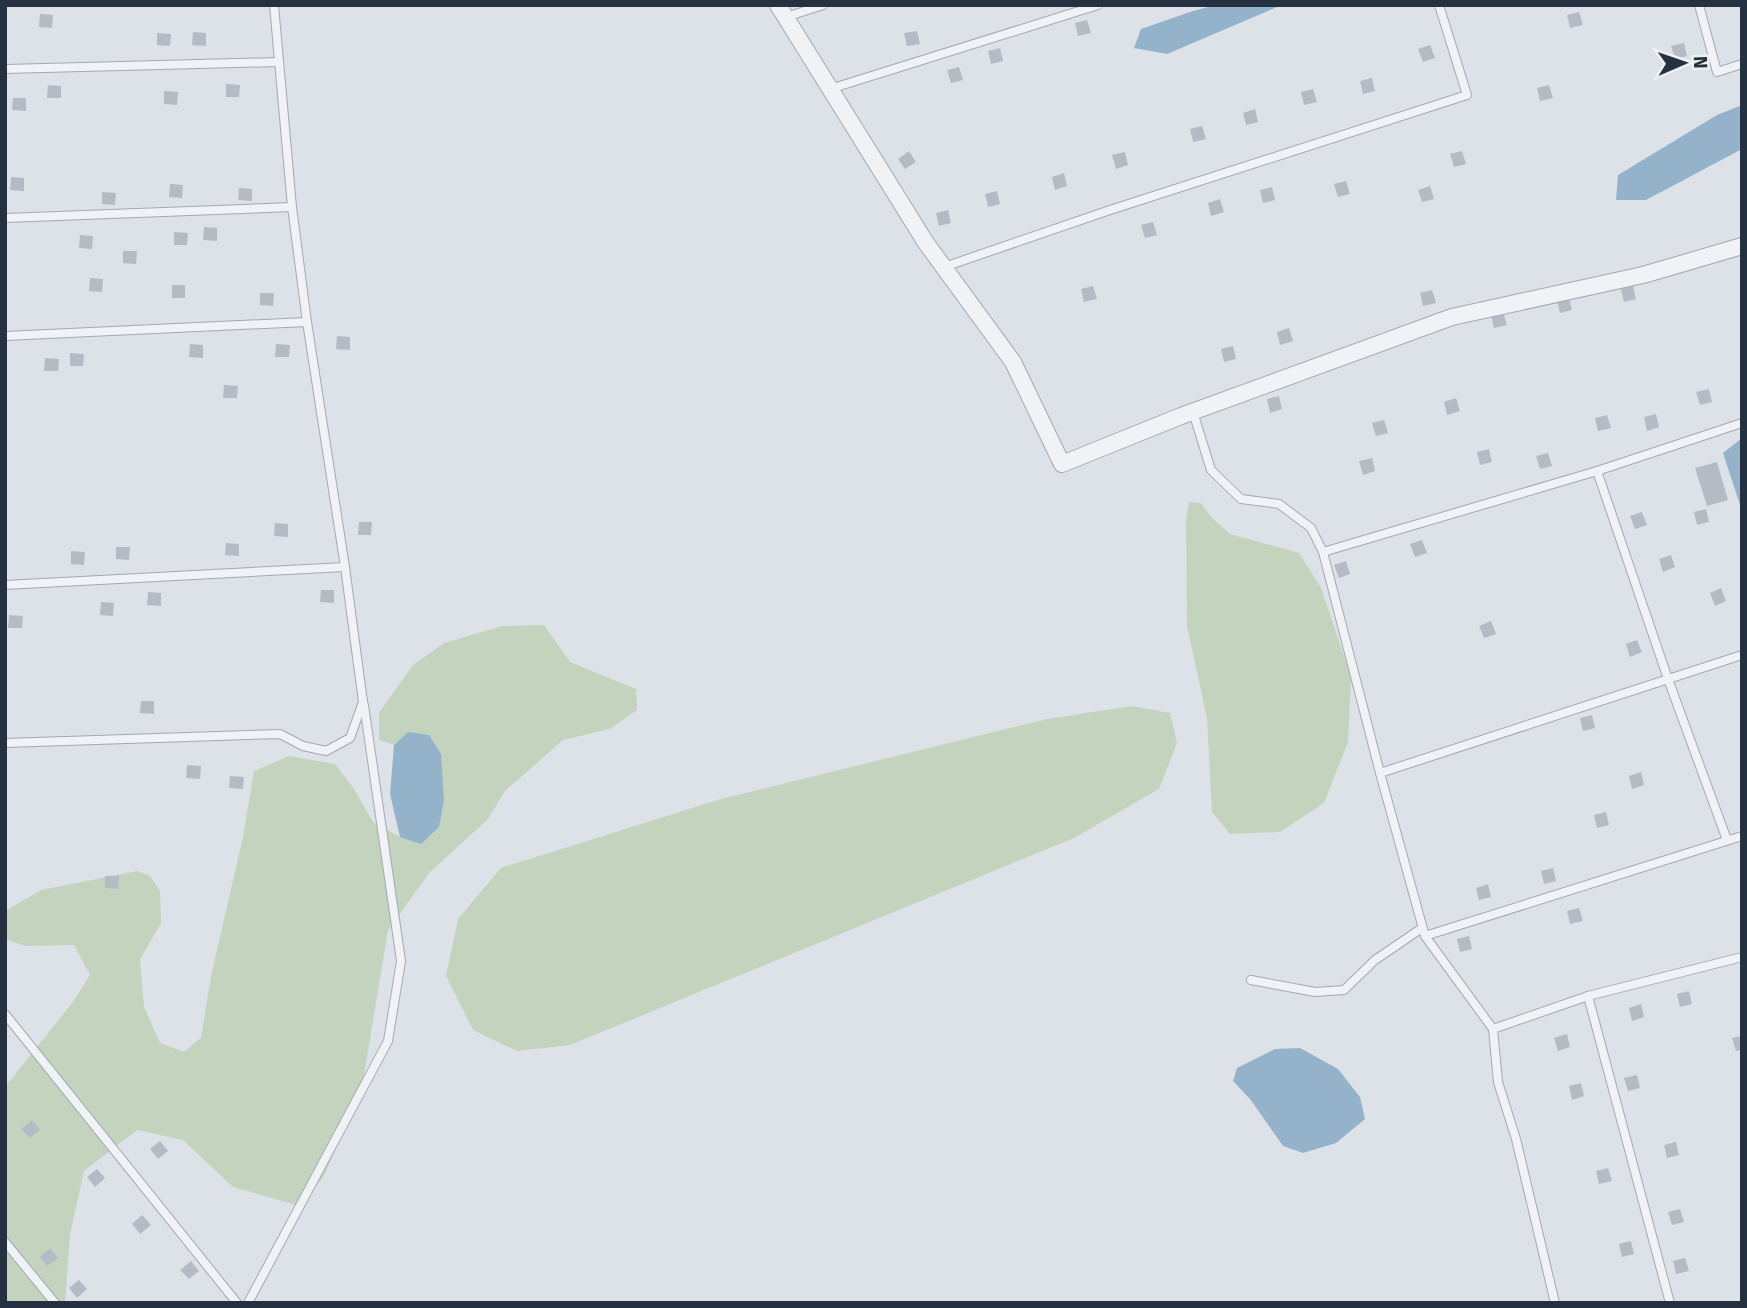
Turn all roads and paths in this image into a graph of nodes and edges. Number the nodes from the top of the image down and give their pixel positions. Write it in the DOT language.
graph roads {
  1 [pos="274,5"];
  2 [pos="823,5"];
  3 [pos="1098,5"];
  4 [pos="1439,5"];
  5 [pos="1699,5"];
  6 [pos="782,11"];
  7 [pos="279,62"];
  8 [pos="1742,64"];
  9 [pos="5,69"];
  10 [pos="830,89"];
  11 [pos="292,207"];
  12 [pos="5,218"];
  13 [pos="1742,246"];
  14 [pos="944,267"];
  15 [pos="307,322"];
  16 [pos="5,336"];
  17 [pos="1193,412"];
  18 [pos="1742,423"];
  19 [pos="1597,471"];
  20 [pos="1323,552"];
  21 [pos="345,568"];
  22 [pos="5,584"];
  23 [pos="1742,655"];
  24 [pos="1668,679"];
  25 [pos="363,702"];
  26 [pos="5,743"];
  27 [pos="1380,773"];
  28 [pos="1742,836"];
  29 [pos="1727,840"];
  30 [pos="1424,932"];
  31 [pos="1742,957"];
  32 [pos="1251,980"];
  33 [pos="1588,996"];
  34 [pos="5,1014"];
  35 [pos="1493,1028"];
  36 [pos="5,1242"];
  37 [pos="55,1303"];
  38 [pos="237,1303"];
  39 [pos="248,1303"];
  40 [pos="1555,1303"];
  41 [pos="1670,1303"];
  1 -- 7 [label="lane"];
  2 -- 6 [label="lane"];
  3 -- 10 [label="lane"];
  4 -- 14 [label="lane"];
  5 -- 8 [label="lane"];
  6 -- 10 [label="street"];
  7 -- 9 [label="lane"];
  7 -- 11 [label="lane"];
  10 -- 14 [label="street"];
  11 -- 12 [label="lane"];
  11 -- 15 [label="lane"];
  13 -- 17 [label="street"];
  14 -- 17 [label="street"];
  15 -- 16 [label="lane"];
  15 -- 21 [label="lane"];
  17 -- 20 [label="lane"];
  18 -- 19 [label="lane"];
  19 -- 20 [label="lane"];
  19 -- 24 [label="lane"];
  20 -- 27 [label="lane"];
  21 -- 22 [label="lane"];
  21 -- 25 [label="lane"];
  23 -- 24 [label="lane"];
  24 -- 27 [label="lane"];
  24 -- 29 [label="lane"];
  25 -- 26 [label="lane"];
  25 -- 39 [label="lane"];
  27 -- 30 [label="lane"];
  28 -- 29 [label="lane"];
  29 -- 30 [label="lane"];
  30 -- 32 [label="lane"];
  30 -- 35 [label="lane"];
  31 -- 33 [label="lane"];
  33 -- 35 [label="lane"];
  33 -- 41 [label="lane"];
  34 -- 38 [label="lane"];
  35 -- 40 [label="lane"];
  36 -- 37 [label="lane"];
}
